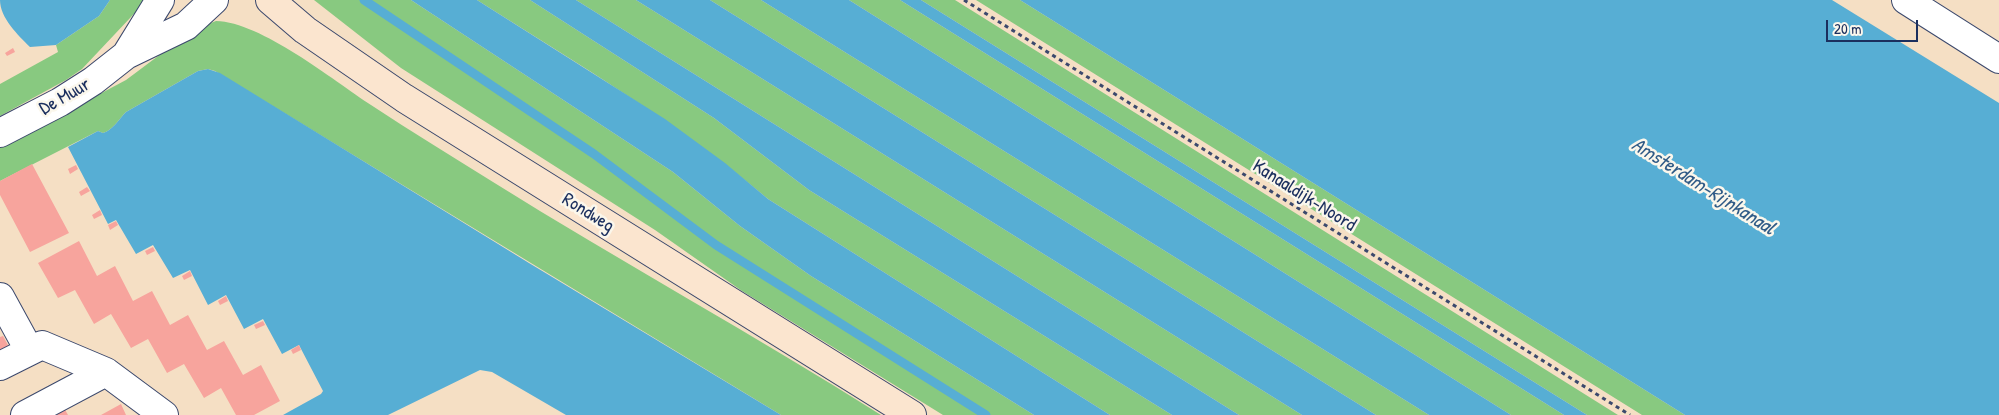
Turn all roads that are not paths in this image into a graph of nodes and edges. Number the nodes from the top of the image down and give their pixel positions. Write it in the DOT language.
graph roads {
  1 [pos="160,0"];
  2 [pos="214,0"];
  3 [pos="270,0"];
  4 [pos="1906,0"];
  5 [pos="126,55"];
  6 [pos="1999,59"];
  7 [pos="0,134"];
  8 [pos="0,297"];
  9 [pos="29,350"];
  10 [pos="0,366"];
  11 [pos="106,372"];
  12 [pos="25,415"];
  13 [pos="164,415"];
  14 [pos="912,415"];
  1 -- 5 [label="street, De Muur"];
  2 -- 5 [label="street, De Muur"];
  3 -- 14 [label="main road, Rondweg"];
  4 -- 6 [label="street"];
  5 -- 7 [label="street, De Muur"];
  8 -- 9 [label="street"];
  9 -- 10 [label="street"];
  9 -- 11 [label="street"];
  11 -- 12 [label="street"];
  11 -- 13 [label="street"];
}
